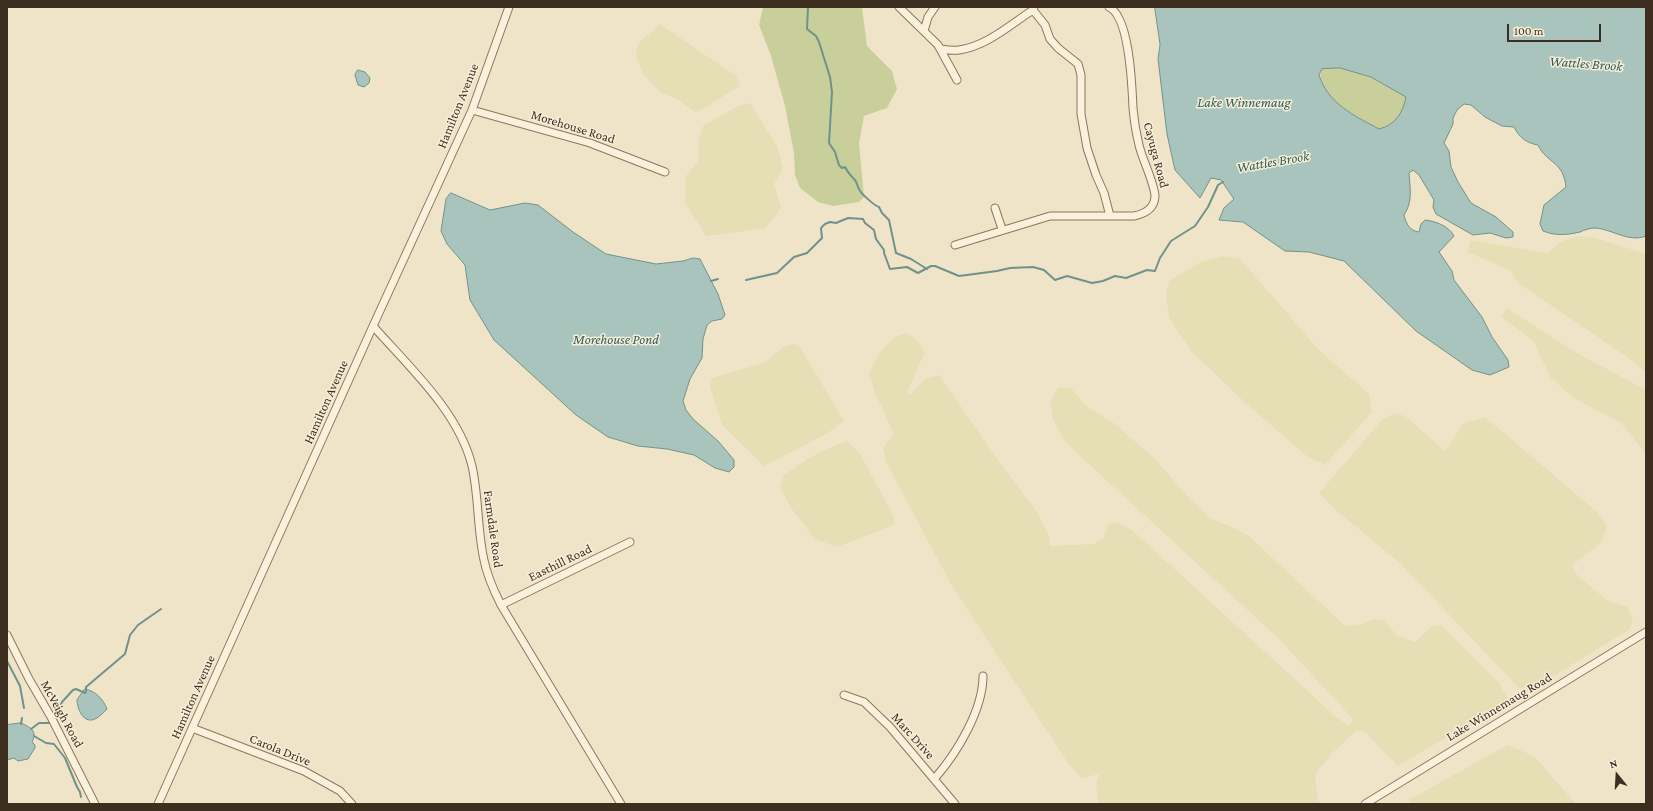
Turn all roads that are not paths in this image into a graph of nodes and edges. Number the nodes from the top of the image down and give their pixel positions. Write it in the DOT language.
graph roads {
  1 [pos="509,7"];
  2 [pos="899,7"];
  3 [pos="935,7"];
  4 [pos="1109,7"];
  5 [pos="1034,8"];
  6 [pos="924,31"];
  7 [pos="941,49"];
  8 [pos="957,80"];
  9 [pos="472,110"];
  10 [pos="665,172"];
  11 [pos="995,208"];
  12 [pos="1110,216"];
  13 [pos="1002,229"];
  14 [pos="955,245"];
  15 [pos="373,326"];
  16 [pos="630,542"];
  17 [pos="501,605"];
  18 [pos="1646,632"];
  19 [pos="7,636"];
  20 [pos="983,676"];
  21 [pos="844,695"];
  22 [pos="192,728"];
  23 [pos="935,778"];
  24 [pos="95,804"];
  25 [pos="158,804"];
  26 [pos="352,804"];
  27 [pos="621,804"];
  28 [pos="955,804"];
  29 [pos="1365,804"];
  1 -- 9 [label="street, Hamilton Avenue"];
  2 -- 6 [label="street"];
  3 -- 6 [label="street"];
  4 -- 12 [label="street, Cayuga Road"];
  5 -- 7 [label="street"];
  5 -- 12 [label="street"];
  6 -- 7 [label="street"];
  7 -- 8 [label="street"];
  9 -- 10 [label="street, Morehouse Road"];
  9 -- 15 [label="street, Hamilton Avenue"];
  11 -- 13 [label="street"];
  12 -- 13 [label="street, Cayuga Road"];
  13 -- 14 [label="street, Cayuga Road"];
  15 -- 17 [label="street, Farmdale Road"];
  15 -- 22 [label="street, Hamilton Avenue"];
  16 -- 17 [label="street, Easthill Road"];
  17 -- 27 [label="street, Farmdale Road"];
  18 -- 29 [label="street, Lake Winnemaug Road"];
  19 -- 24 [label="street, McVeigh Road"];
  20 -- 23 [label="street"];
  21 -- 23 [label="street, Marc Drive"];
  22 -- 25 [label="street, Hamilton Avenue"];
  22 -- 26 [label="street, Carola Drive"];
  23 -- 28 [label="street, Marc Drive"];
}
